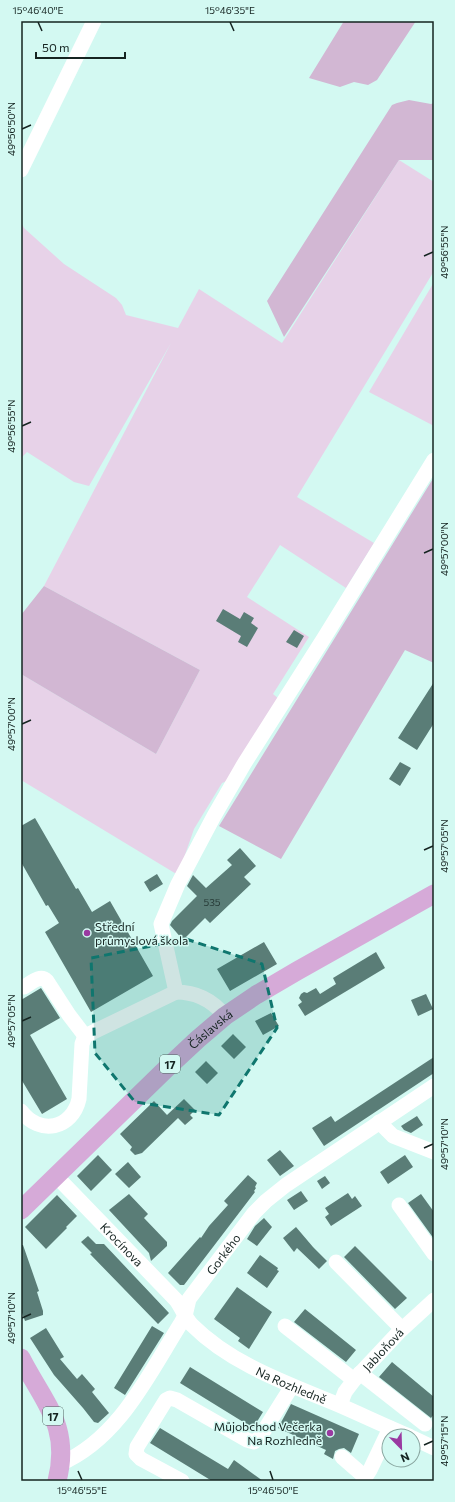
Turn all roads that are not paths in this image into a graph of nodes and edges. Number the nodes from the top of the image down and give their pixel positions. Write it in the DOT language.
graph roads {
  1 [pos="94,21"];
  2 [pos="21,170"];
  3 [pos="434,460"];
  4 [pos="434,894"];
  5 [pos="24,987"];
  6 [pos="176,992"];
  7 [pos="225,1016"];
  8 [pos="85,1036"];
  9 [pos="434,1086"];
  10 [pos="21,1112"];
  11 [pos="379,1122"];
  12 [pos="434,1152"];
  13 [pos="56,1176"];
  14 [pos="399,1205"];
  15 [pos="21,1210"];
  16 [pos="434,1254"];
  17 [pos="336,1262"];
  18 [pos="432,1307"];
  19 [pos="185,1316"];
  20 [pos="285,1326"];
  21 [pos="402,1329"];
  22 [pos="21,1358"];
  23 [pos="357,1376"];
  24 [pos="292,1386"];
  25 [pos="340,1405"];
  26 [pos="425,1424"];
  27 [pos="390,1428"];
  28 [pos="421,1440"];
  29 [pos="433,1444"];
  30 [pos="381,1447"];
  31 [pos="342,1457"];
  32 [pos="59,1473"];
  33 [pos="364,1479"];
  34 [pos="182,1481"];
  1 -- 2 [label="street"];
  3 -- 6 [label="street"];
  4 -- 7 [label="main road, Čáslavská / 17"];
  5 -- 8 [label="street"];
  6 -- 7 [label="street"];
  6 -- 8 [label="street"];
  7 -- 13 [label="main road, Čáslavská / 17"];
  8 -- 10 [label="street"];
  9 -- 11 [label="street, Gorkého"];
  11 -- 12 [label="street"];
  11 -- 19 [label="street, Gorkého"];
  13 -- 15 [label="main road, Čáslavská / 17"];
  13 -- 19 [label="street, Krocínova"];
  14 -- 16 [label="street"];
  17 -- 21 [label="street"];
  18 -- 21 [label="street, Jabloňová"];
  19 -- 24 [label="street, Na Rozhledně"];
  19 -- 32 [label="street, Gorkého"];
  20 -- 23 [label="street"];
  21 -- 23 [label="street, Jabloňová"];
  22 -- 32 [label="main road, 17"];
  23 -- 25 [label="street, Jabloňová"];
  23 -- 26 [label="street"];
  24 -- 25 [label="street, Na Rozhledně"];
  24 -- 34 [label="street"];
  25 -- 27 [label="street, Na Rozhledně"];
  28 -- 29 [label="street"];
  30 -- 33 [label="street"];
  31 -- 33 [label="street"];
}
